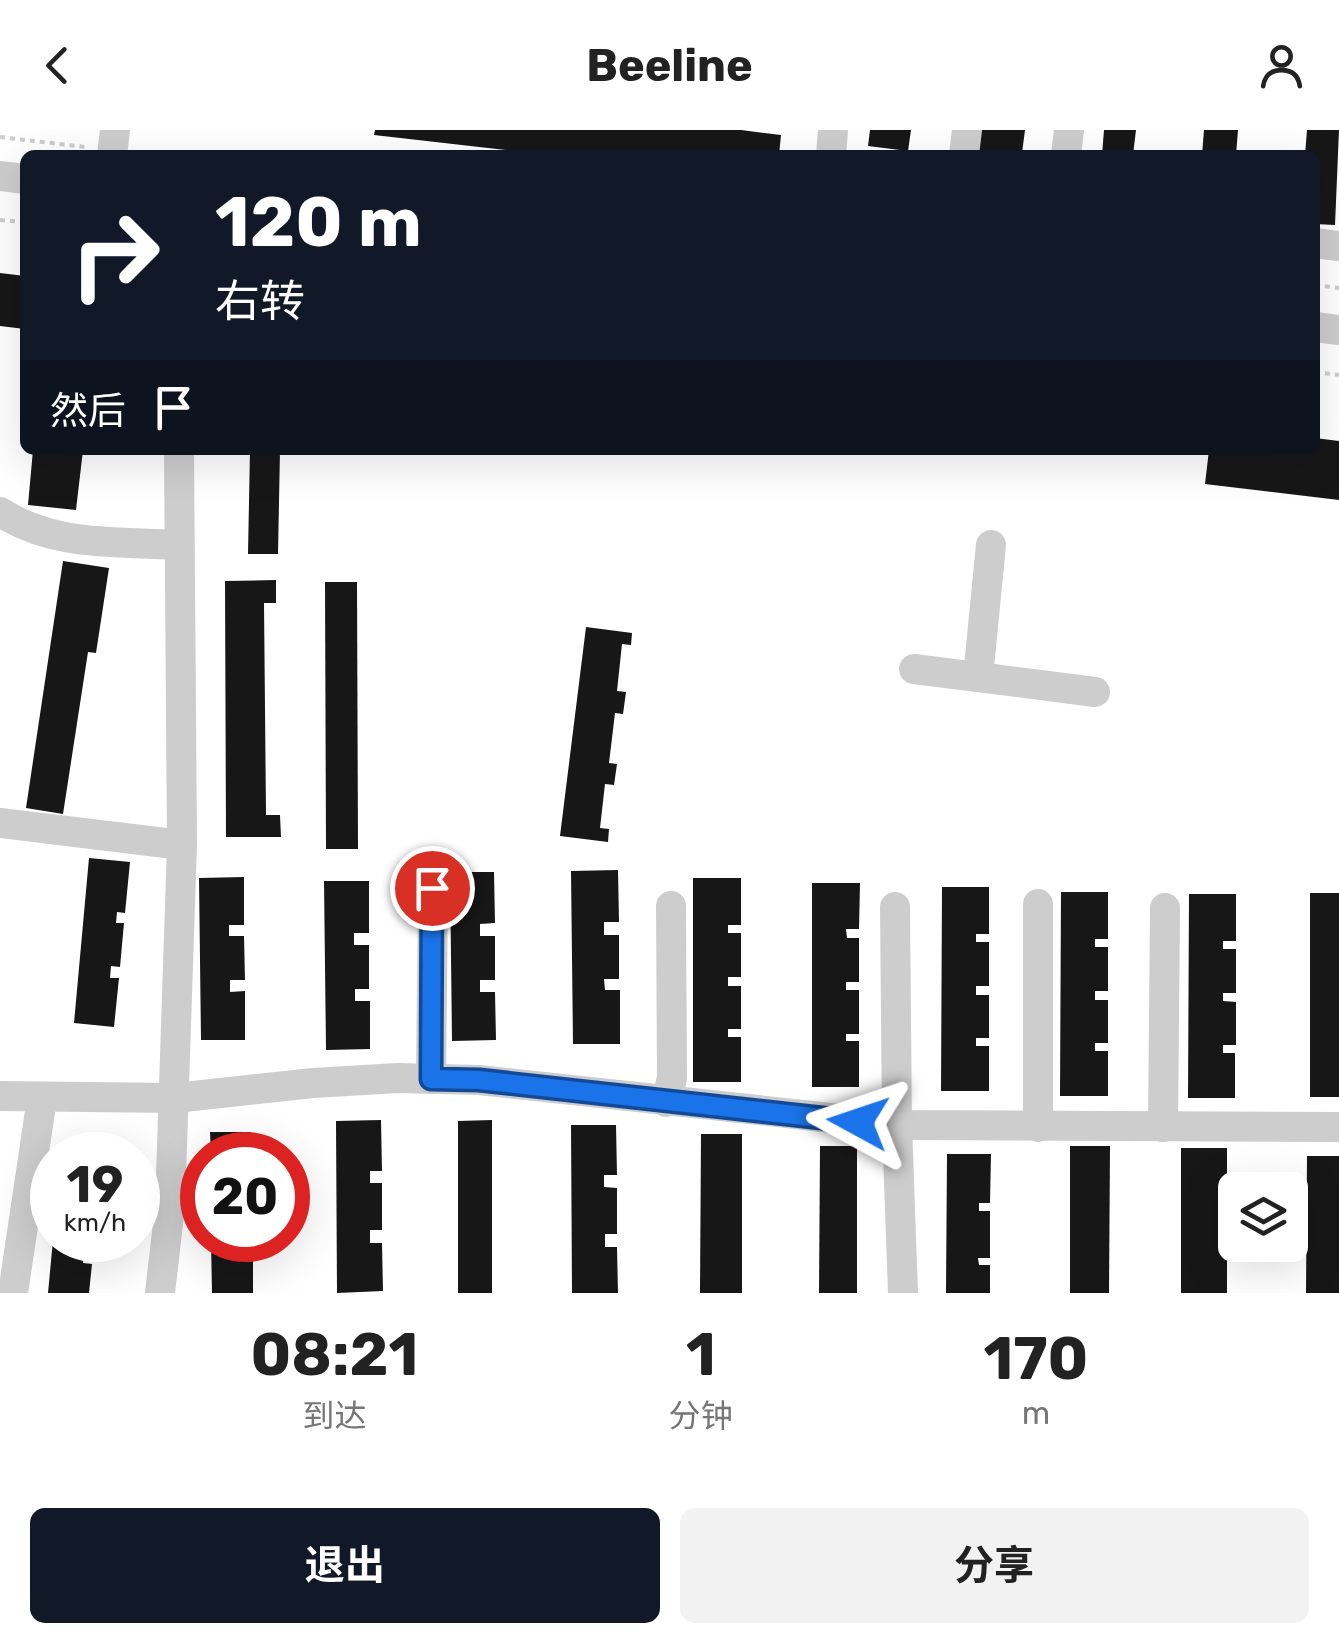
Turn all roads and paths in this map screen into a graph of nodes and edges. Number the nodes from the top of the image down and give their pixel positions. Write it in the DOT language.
graph roads {
  1 [pos="0,137"];
  2 [pos="113,145"];
  3 [pos="178,455"];
  4 [pos="0,512"];
  5 [pos="178,545"];
  6 [pos="991,545"];
  7 [pos="914,669"];
  8 [pos="978,677"];
  9 [pos="1096,692"];
  10 [pos="0,823"];
  11 [pos="182,844"];
  12 [pos="432,888"];
  13 [pos="1038,904"];
  14 [pos="671,906"];
  15 [pos="895,907"];
  16 [pos="1164,908"];
  17 [pos="431,1079"];
  18 [pos="0,1096"];
  19 [pos="42,1098"];
  20 [pos="176,1098"];
  21 [pos="666,1102"];
  22 [pos="897,1125"];
  23 [pos="1038,1126"];
  24 [pos="1162,1127"];
  25 [pos="1339,1127"];
  26 [pos="13,1293"];
  27 [pos="160,1293"];
  28 [pos="903,1293"];
  1 -- 2 [label="path"];
  3 -- 5 [label="street"];
  4 -- 5 [label="street"];
  5 -- 11 [label="street"];
  6 -- 8 [label="street"];
  7 -- 8 [label="street"];
  8 -- 9 [label="street"];
  10 -- 11 [label="street"];
  11 -- 20 [label="street"];
  12 -- 17 [label="street"];
  13 -- 23 [label="street"];
  14 -- 21 [label="street"];
  15 -- 22 [label="street"];
  16 -- 24 [label="street"];
  17 -- 20 [label="street"];
  17 -- 21 [label="street"];
  18 -- 19 [label="street"];
  19 -- 20 [label="street"];
  19 -- 26 [label="street"];
  20 -- 27 [label="street"];
  21 -- 22 [label="street"];
  22 -- 23 [label="street"];
  22 -- 28 [label="street"];
  23 -- 24 [label="street"];
  24 -- 25 [label="street"];
}
